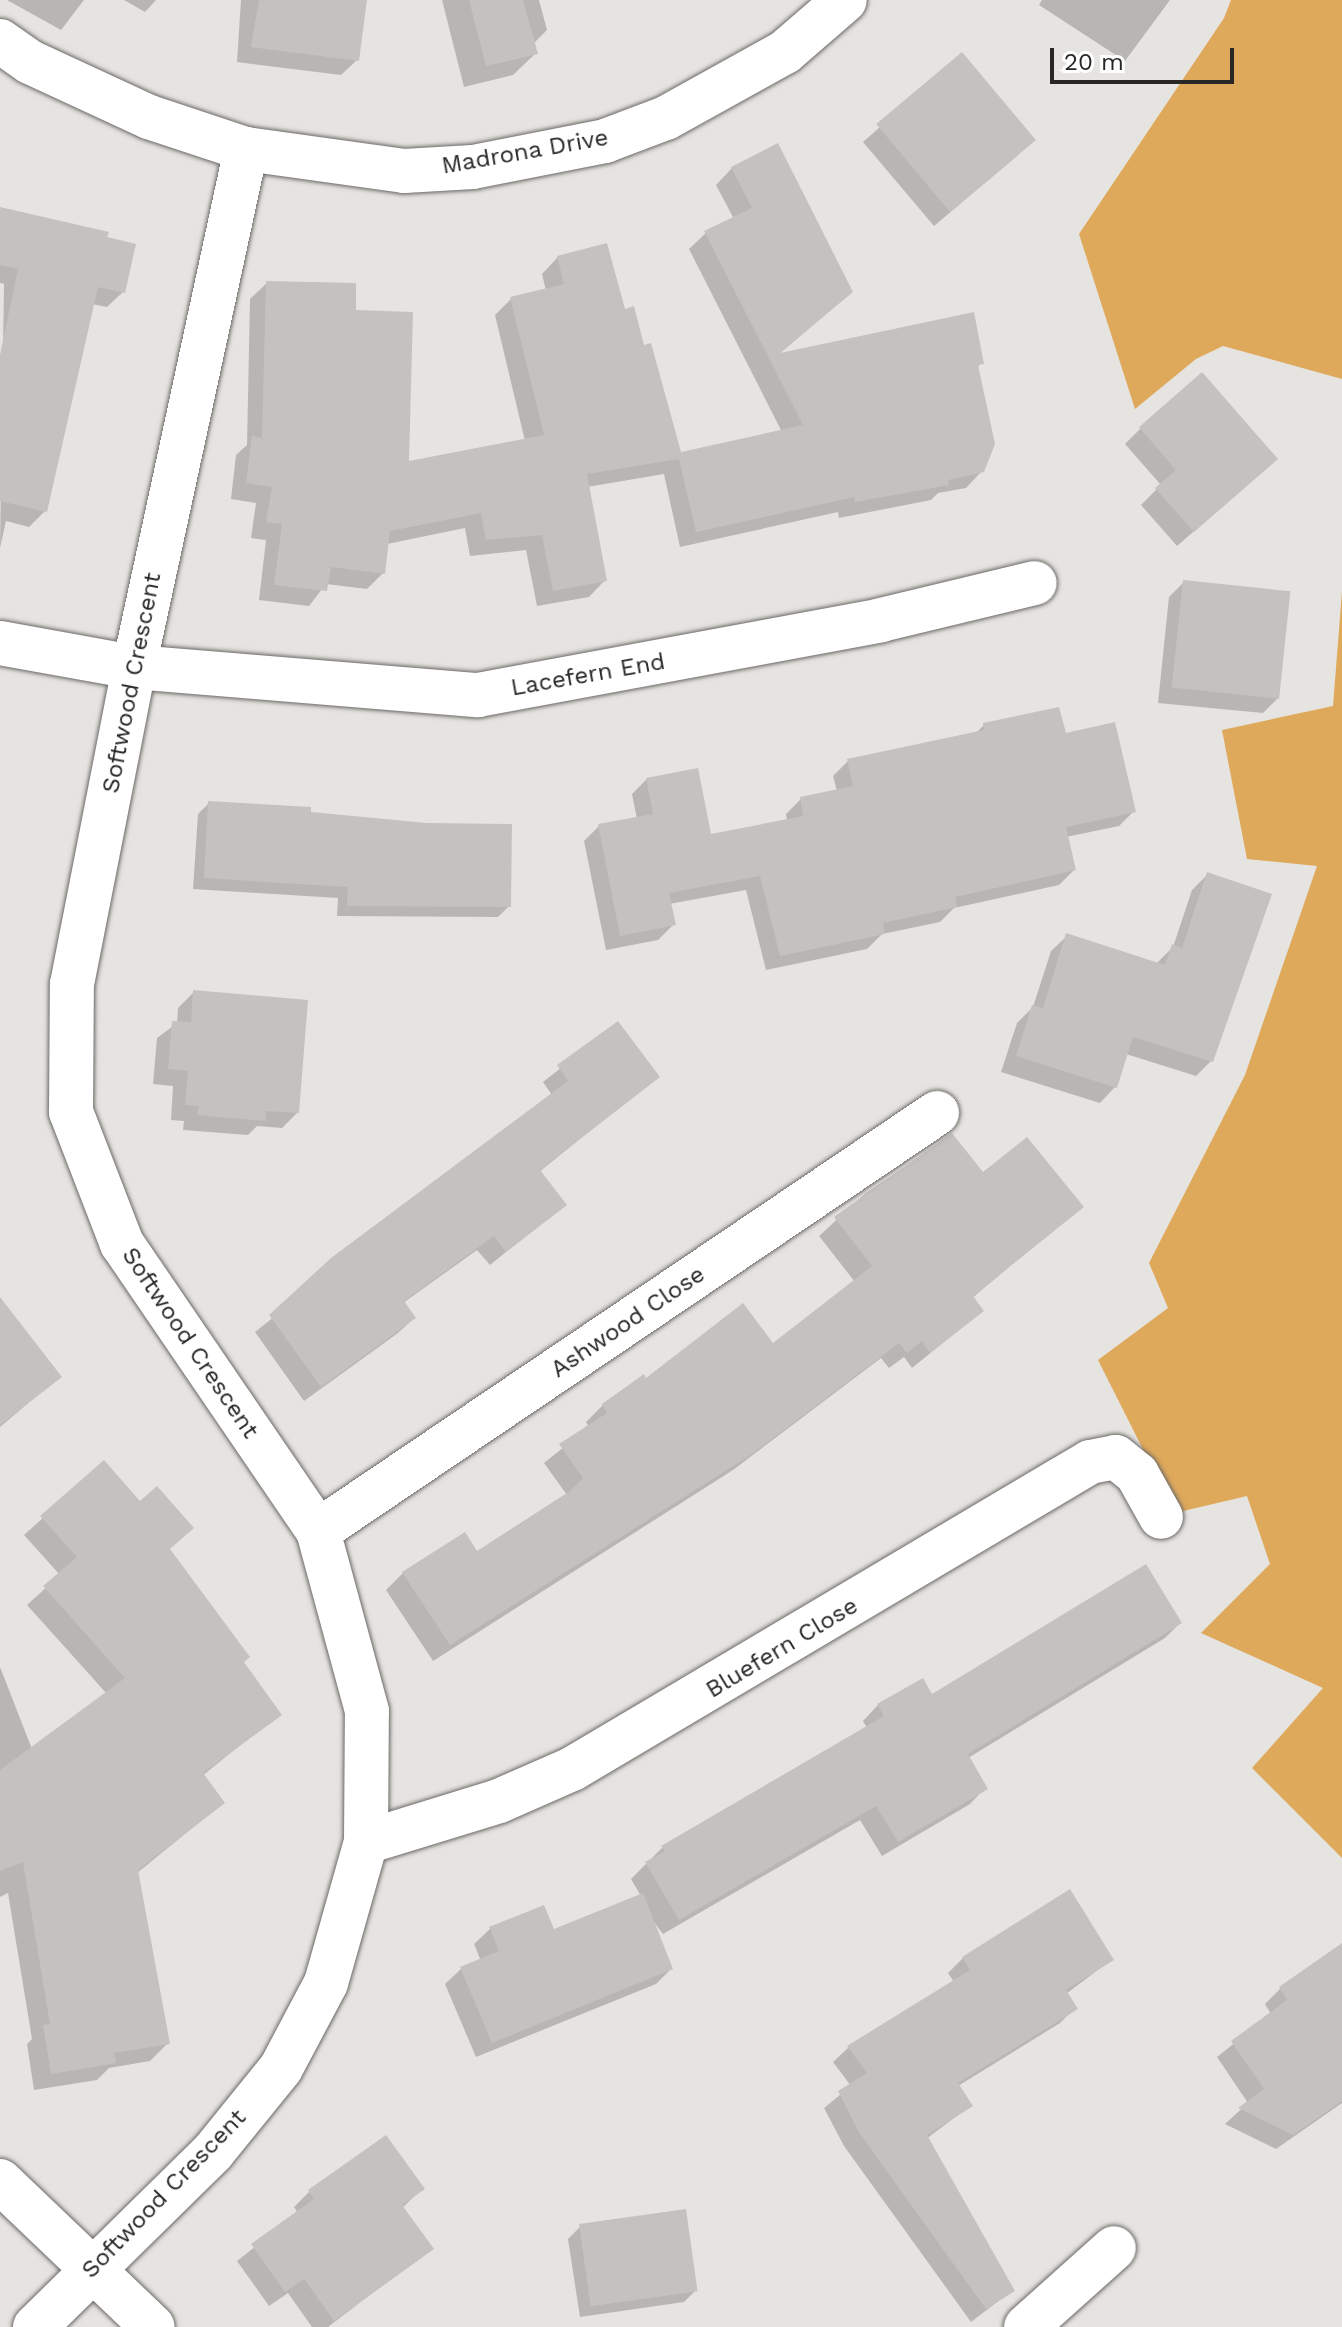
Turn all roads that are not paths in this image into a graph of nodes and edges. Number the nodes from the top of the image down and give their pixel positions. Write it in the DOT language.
graph roads {
  1 [pos="845,0"];
  2 [pos="0,41"];
  3 [pos="246,149"];
  4 [pos="1035,583"];
  5 [pos="0,643"];
  6 [pos="134,667"];
  7 [pos="937,1113"];
  8 [pos="1161,1517"];
  9 [pos="318,1531"];
  10 [pos="366,1842"];
  11 [pos="0,2181"];
  12 [pos="1114,2248"];
  13 [pos="89,2271"];
  14 [pos="35,2327"];
  15 [pos="153,2327"];
  16 [pos="1026,2327"];
  1 -- 3 [label="street, Madrona Drive"];
  2 -- 3 [label="street, Madrona Drive"];
  3 -- 6 [label="street, Softwood Crescent"];
  4 -- 6 [label="street, Lacefern End"];
  5 -- 6 [label="street, Lacefern End"];
  6 -- 9 [label="street, Softwood Crescent"];
  7 -- 9 [label="street, Ashwood Close"];
  8 -- 10 [label="street, Bluefern Close"];
  9 -- 10 [label="street, Softwood Crescent"];
  10 -- 13 [label="street, Softwood Crescent"];
  11 -- 13 [label="street"];
  12 -- 16 [label="street"];
  13 -- 14 [label="street, Softwood Crescent"];
  13 -- 15 [label="street"];
}
